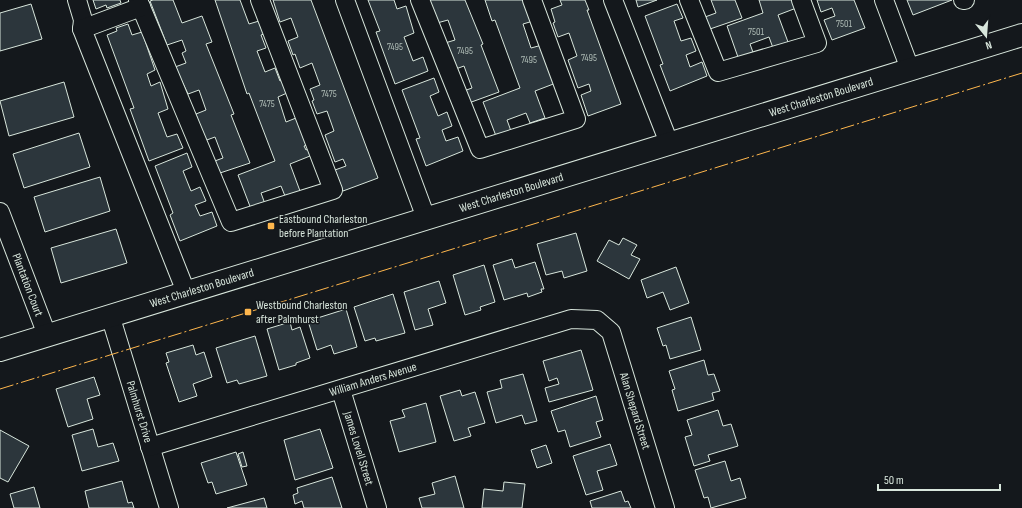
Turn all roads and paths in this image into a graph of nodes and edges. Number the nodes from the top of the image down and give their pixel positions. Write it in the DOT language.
graph roads {
  1 [pos="77,0"];
  2 [pos="260,0"];
  3 [pos="345,0"];
  4 [pos="420,0"];
  5 [pos="532,0"];
  6 [pos="613,0"];
  7 [pos="689,0"];
  8 [pos="801,0"];
  9 [pos="884,0"];
  10 [pos="140,3"];
  11 [pos="82,29"];
  12 [pos="1022,35"];
  13 [pos="910,69"];
  14 [pos="669,144"];
  15 [pos="0,212"];
  16 [pos="426,218"];
  17 [pos="7,253"];
  18 [pos="186,292"];
  19 [pos="110,315"];
  20 [pos="597,320"];
  21 [pos="47,335"];
  22 [pos="0,350"];
  23 [pos="341,390"];
  24 [pos="150,447"];
  25 [pos="169,508"];
  26 [pos="377,508"];
  27 [pos="665,508"];
  1 -- 11 [label="street"];
  2 -- 10 [label="street"];
  3 -- 16 [label="street"];
  4 -- 5 [label="street"];
  6 -- 14 [label="street"];
  7 -- 8 [label="street"];
  9 -- 13 [label="street"];
  10 -- 11 [label="street"];
  11 -- 18 [label="street"];
  12 -- 13 [label="main road, West Charleston Boulevard"];
  13 -- 14 [label="main road, West Charleston Boulevard"];
  14 -- 16 [label="main road, West Charleston Boulevard"];
  15 -- 17 [label="street, Plantation Court"];
  16 -- 18 [label="main road, West Charleston Boulevard"];
  17 -- 21 [label="street, Plantation Court"];
  18 -- 19 [label="main road, West Charleston Boulevard"];
  19 -- 21 [label="main road, West Charleston Boulevard"];
  19 -- 24 [label="street, Palmhurst Drive"];
  20 -- 23 [label="street, William Anders Avenue"];
  20 -- 27 [label="street, Alan Shepard Street"];
  21 -- 22 [label="main road, West Charleston Boulevard"];
  23 -- 24 [label="street, William Anders Avenue"];
  23 -- 26 [label="street, James Lovell Street"];
  24 -- 25 [label="street, Palmhurst Drive"];
}
